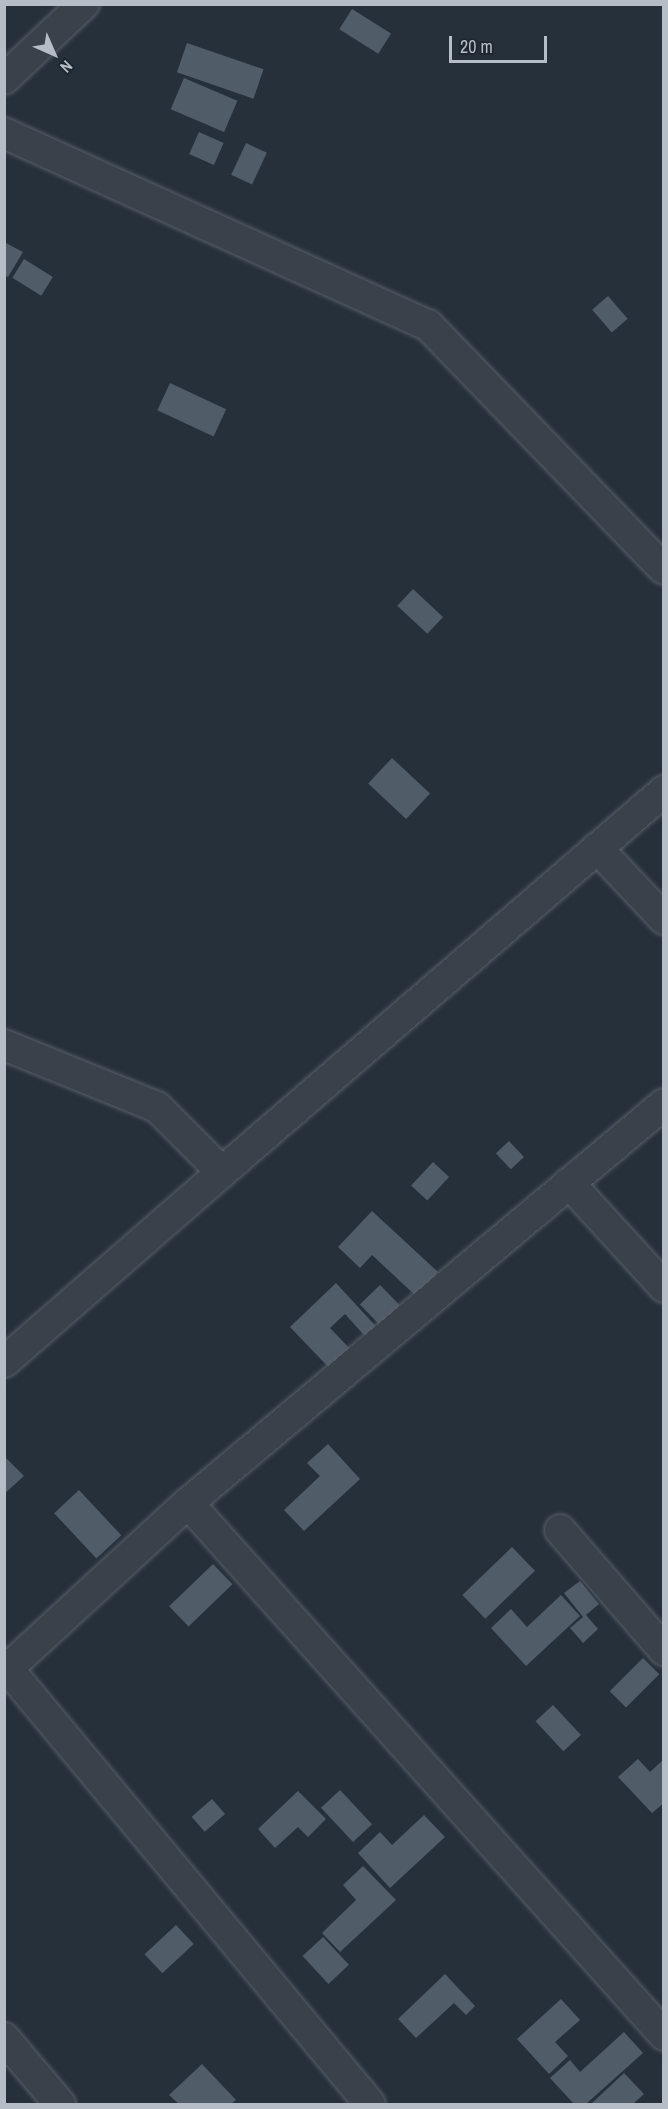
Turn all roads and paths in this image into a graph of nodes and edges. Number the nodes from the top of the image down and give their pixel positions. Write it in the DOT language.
graph roads {
  1 [pos="84,4"];
  2 [pos="4,79"];
  3 [pos="4,133"];
  4 [pos="663,569"];
  5 [pos="663,791"];
  6 [pos="597,848"];
  7 [pos="663,919"];
  8 [pos="4,1045"];
  9 [pos="663,1104"];
  10 [pos="222,1172"];
  11 [pos="569,1183"];
  12 [pos="663,1287"];
  13 [pos="4,1362"];
  14 [pos="188,1503"];
  15 [pos="560,1530"];
  16 [pos="663,1650"];
  17 [pos="6,1668"];
  18 [pos="663,2035"];
  19 [pos="4,2038"];
  20 [pos="60,2104"];
  21 [pos="370,2104"];
  1 -- 2 [label="street"];
  3 -- 4 [label="street"];
  5 -- 6 [label="street"];
  6 -- 7 [label="street"];
  6 -- 10 [label="street"];
  8 -- 10 [label="street"];
  9 -- 11 [label="street"];
  10 -- 13 [label="street"];
  11 -- 12 [label="street"];
  11 -- 14 [label="street"];
  14 -- 17 [label="street"];
  14 -- 18 [label="street"];
  15 -- 16 [label="street"];
  17 -- 21 [label="street"];
  19 -- 20 [label="street"];
}
